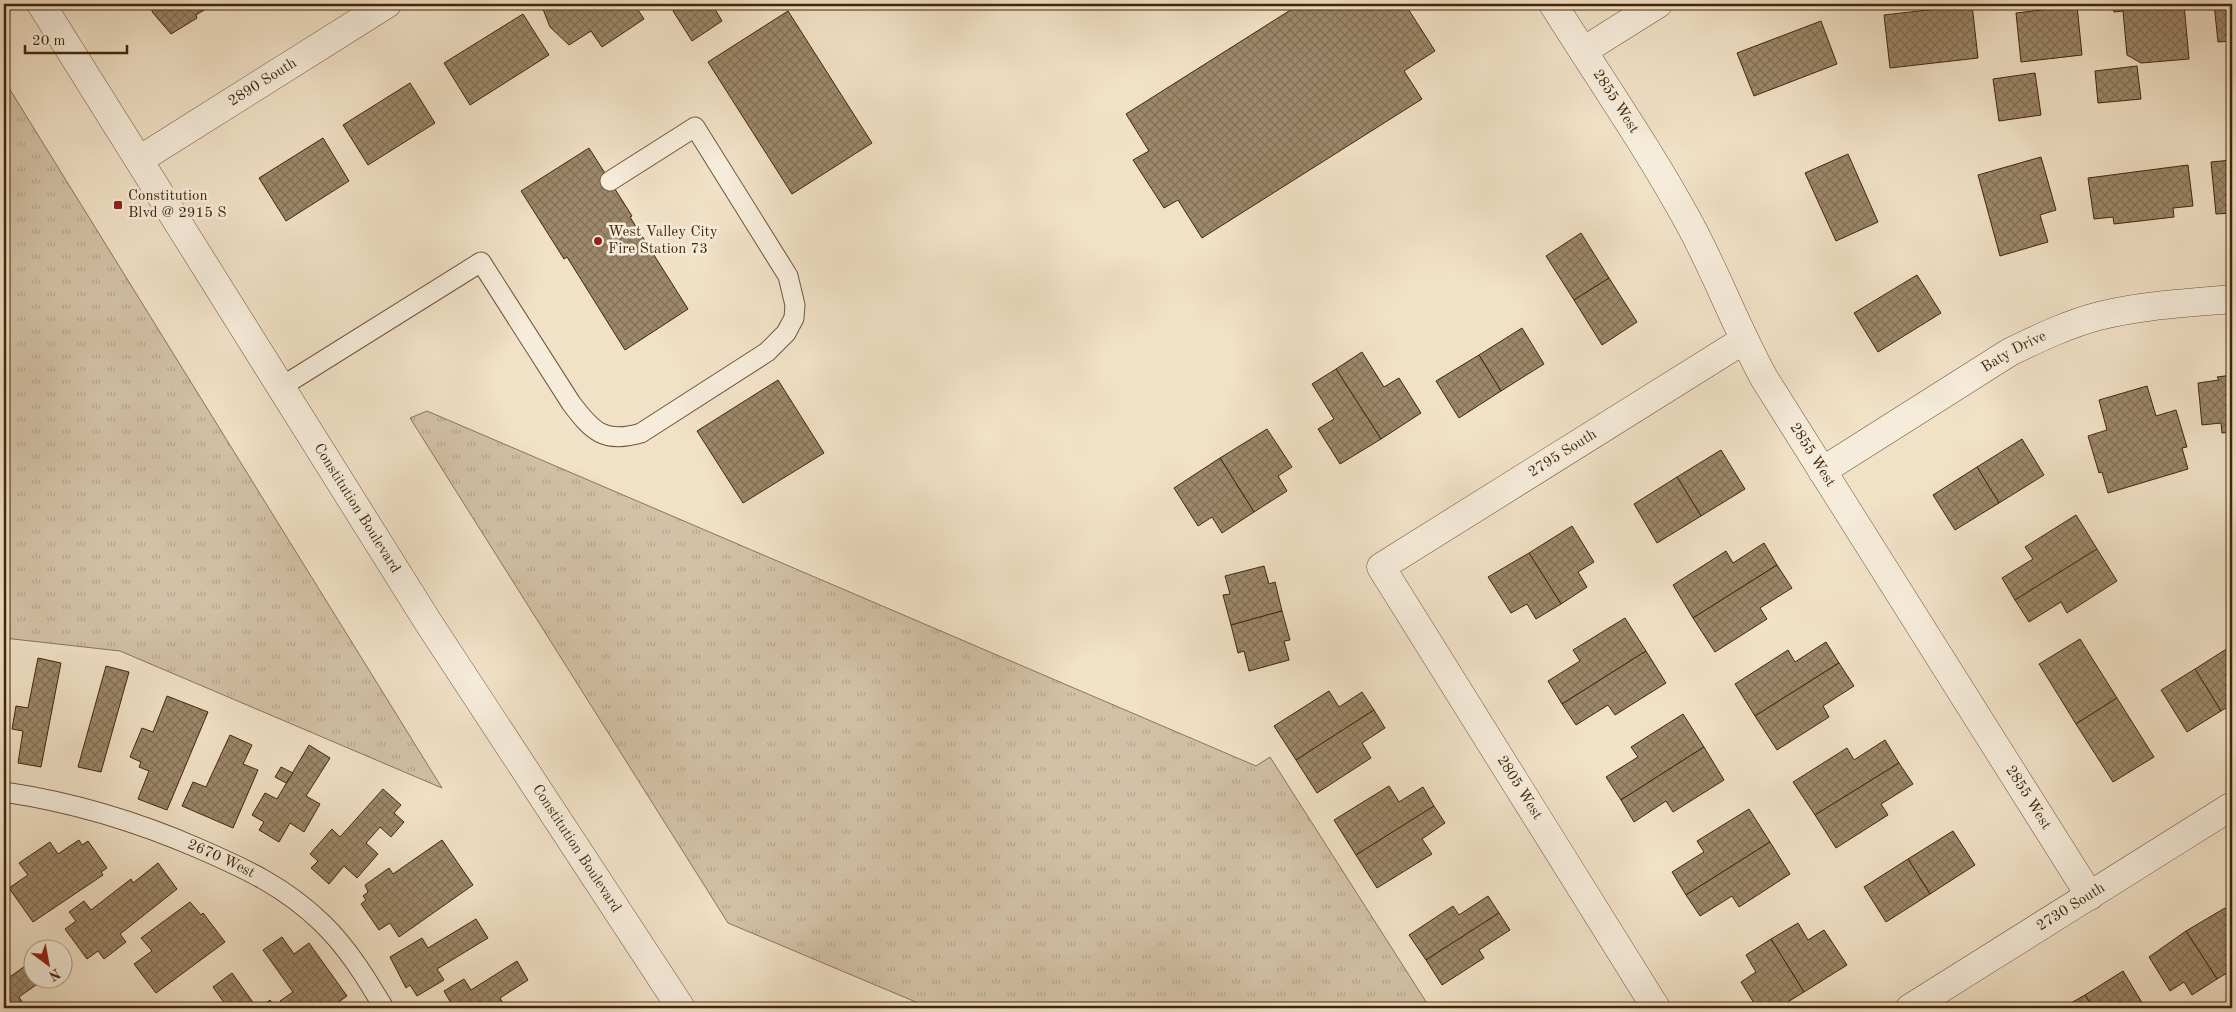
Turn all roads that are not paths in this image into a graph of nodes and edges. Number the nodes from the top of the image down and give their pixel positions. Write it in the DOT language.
graph roads {
  1 [pos="41,4"];
  2 [pos="387,4"];
  3 [pos="1553,4"];
  4 [pos="1658,4"];
  5 [pos="1583,51"];
  6 [pos="139,160"];
  7 [pos="610,181"];
  8 [pos="2232,299"];
  9 [pos="1744,340"];
  10 [pos="281,387"];
  11 [pos="1822,471"];
  12 [pos="1381,568"];
  13 [pos="4,792"];
  14 [pos="2232,806"];
  15 [pos="2090,896"];
  16 [pos="384,1008"];
  17 [pos="681,1008"];
  18 [pos="1656,1008"];
  19 [pos="1910,1008"];
  1 -- 6 [label="street, Constitution Boulevard"];
  2 -- 6 [label="street, 2890 South"];
  3 -- 5 [label="street, 2855 West"];
  4 -- 5 [label="street"];
  5 -- 9 [label="street, 2855 West"];
  6 -- 10 [label="street, Constitution Boulevard"];
  7 -- 10 [label="lane"];
  8 -- 11 [label="street, Baty Drive"];
  9 -- 11 [label="street, 2855 West"];
  9 -- 12 [label="street, 2795 South"];
  10 -- 17 [label="street, Constitution Boulevard"];
  11 -- 15 [label="street, 2855 West"];
  12 -- 18 [label="street, 2805 West"];
  13 -- 16 [label="lane, 2670 West"];
  14 -- 15 [label="street, 2730 South"];
  15 -- 19 [label="street, 2730 South"];
}
